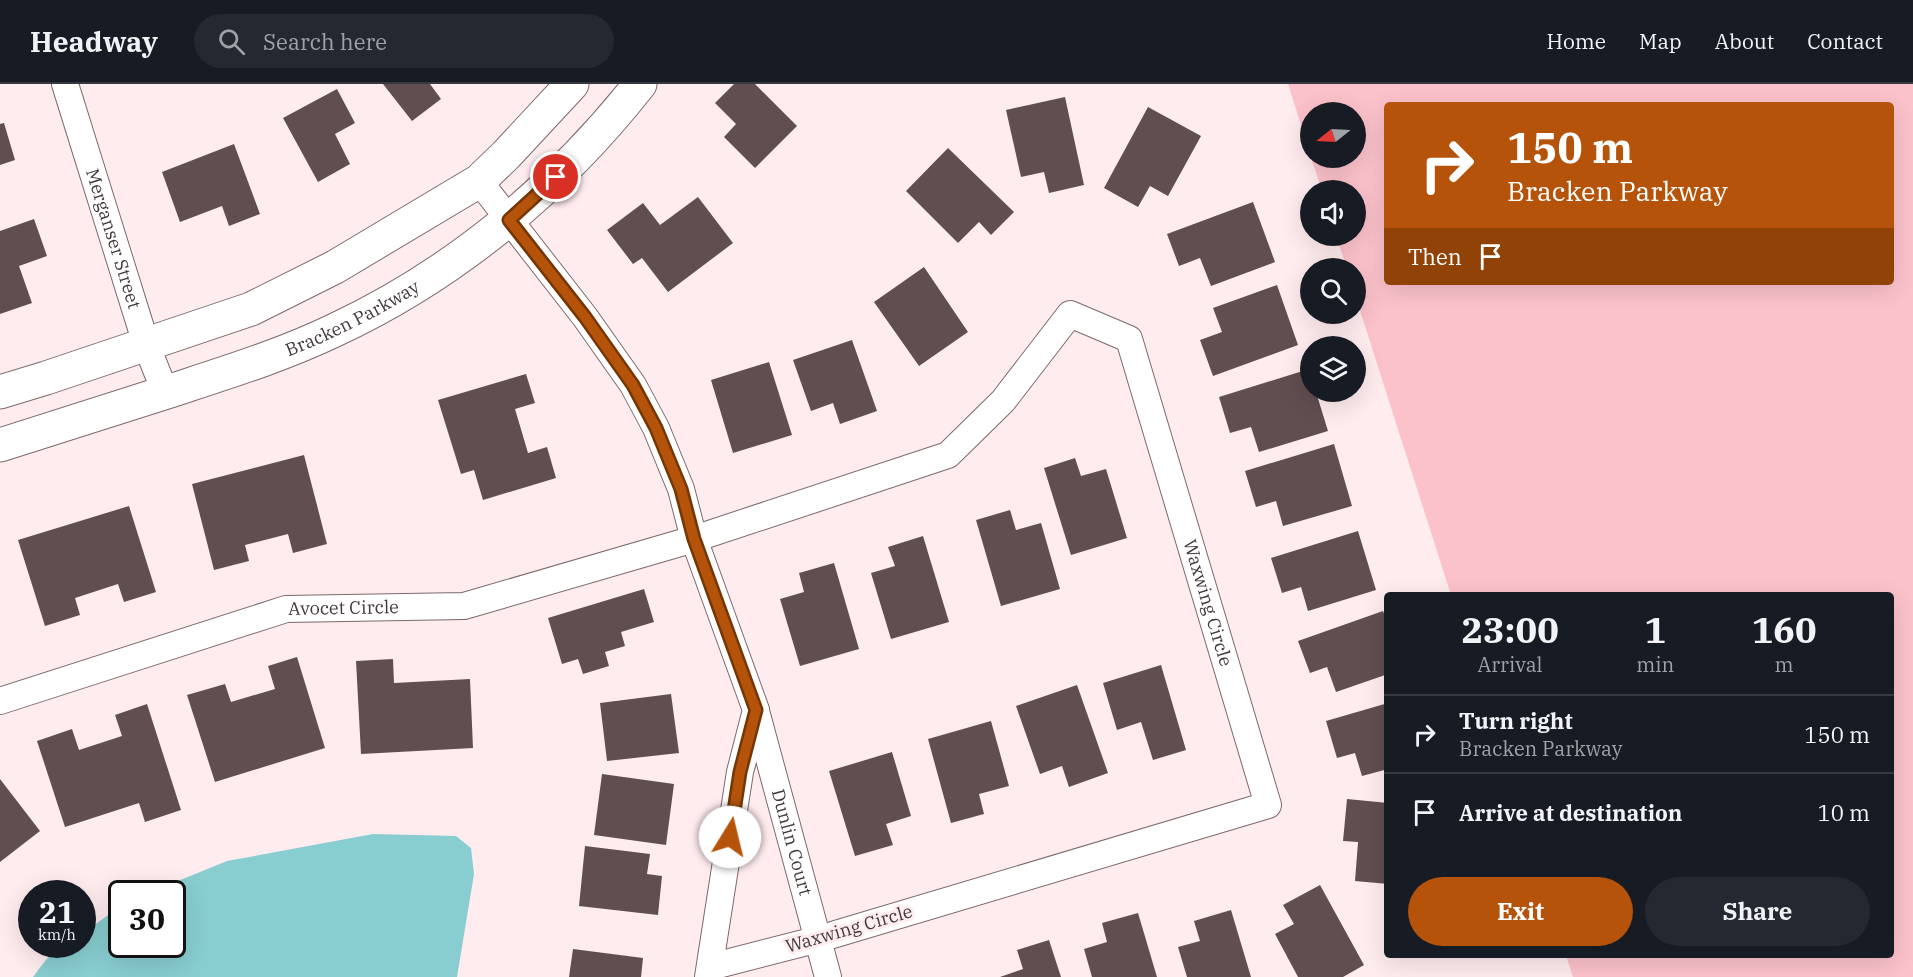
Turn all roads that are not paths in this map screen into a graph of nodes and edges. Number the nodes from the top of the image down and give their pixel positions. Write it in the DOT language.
graph roads {
  1 [pos="65,84"];
  2 [pos="572,84"];
  3 [pos="640,84"];
  4 [pos="479,181"];
  5 [pos="509,220"];
  6 [pos="146,344"];
  7 [pos="0,392"];
  8 [pos="165,392"];
  9 [pos="0,445"];
  10 [pos="694,539"];
  11 [pos="0,701"];
  12 [pos="756,710"];
  13 [pos="819,939"];
  14 [pos="709,972"];
  15 [pos="828,977"];
  1 -- 6 [label="street, Merganser Street"];
  2 -- 4 [label="street"];
  3 -- 5 [label="street, Bracken Parkway"];
  4 -- 5 [label="street, Dunlin Court"];
  4 -- 6 [label="street"];
  5 -- 8 [label="street, Bracken Parkway"];
  5 -- 10 [label="street, Dunlin Court"];
  6 -- 7 [label="street"];
  6 -- 8 [label="street, Merganser Street"];
  8 -- 9 [label="street, Bracken Parkway"];
  10 -- 11 [label="street, Avocet Circle"];
  10 -- 12 [label="street, Dunlin Court"];
  10 -- 13 [label="street, Waxwing Circle"];
  12 -- 13 [label="street, Dunlin Court"];
  12 -- 14 [label="street"];
  13 -- 14 [label="street, Waxwing Circle"];
  13 -- 15 [label="street, Dunlin Court"];
}
